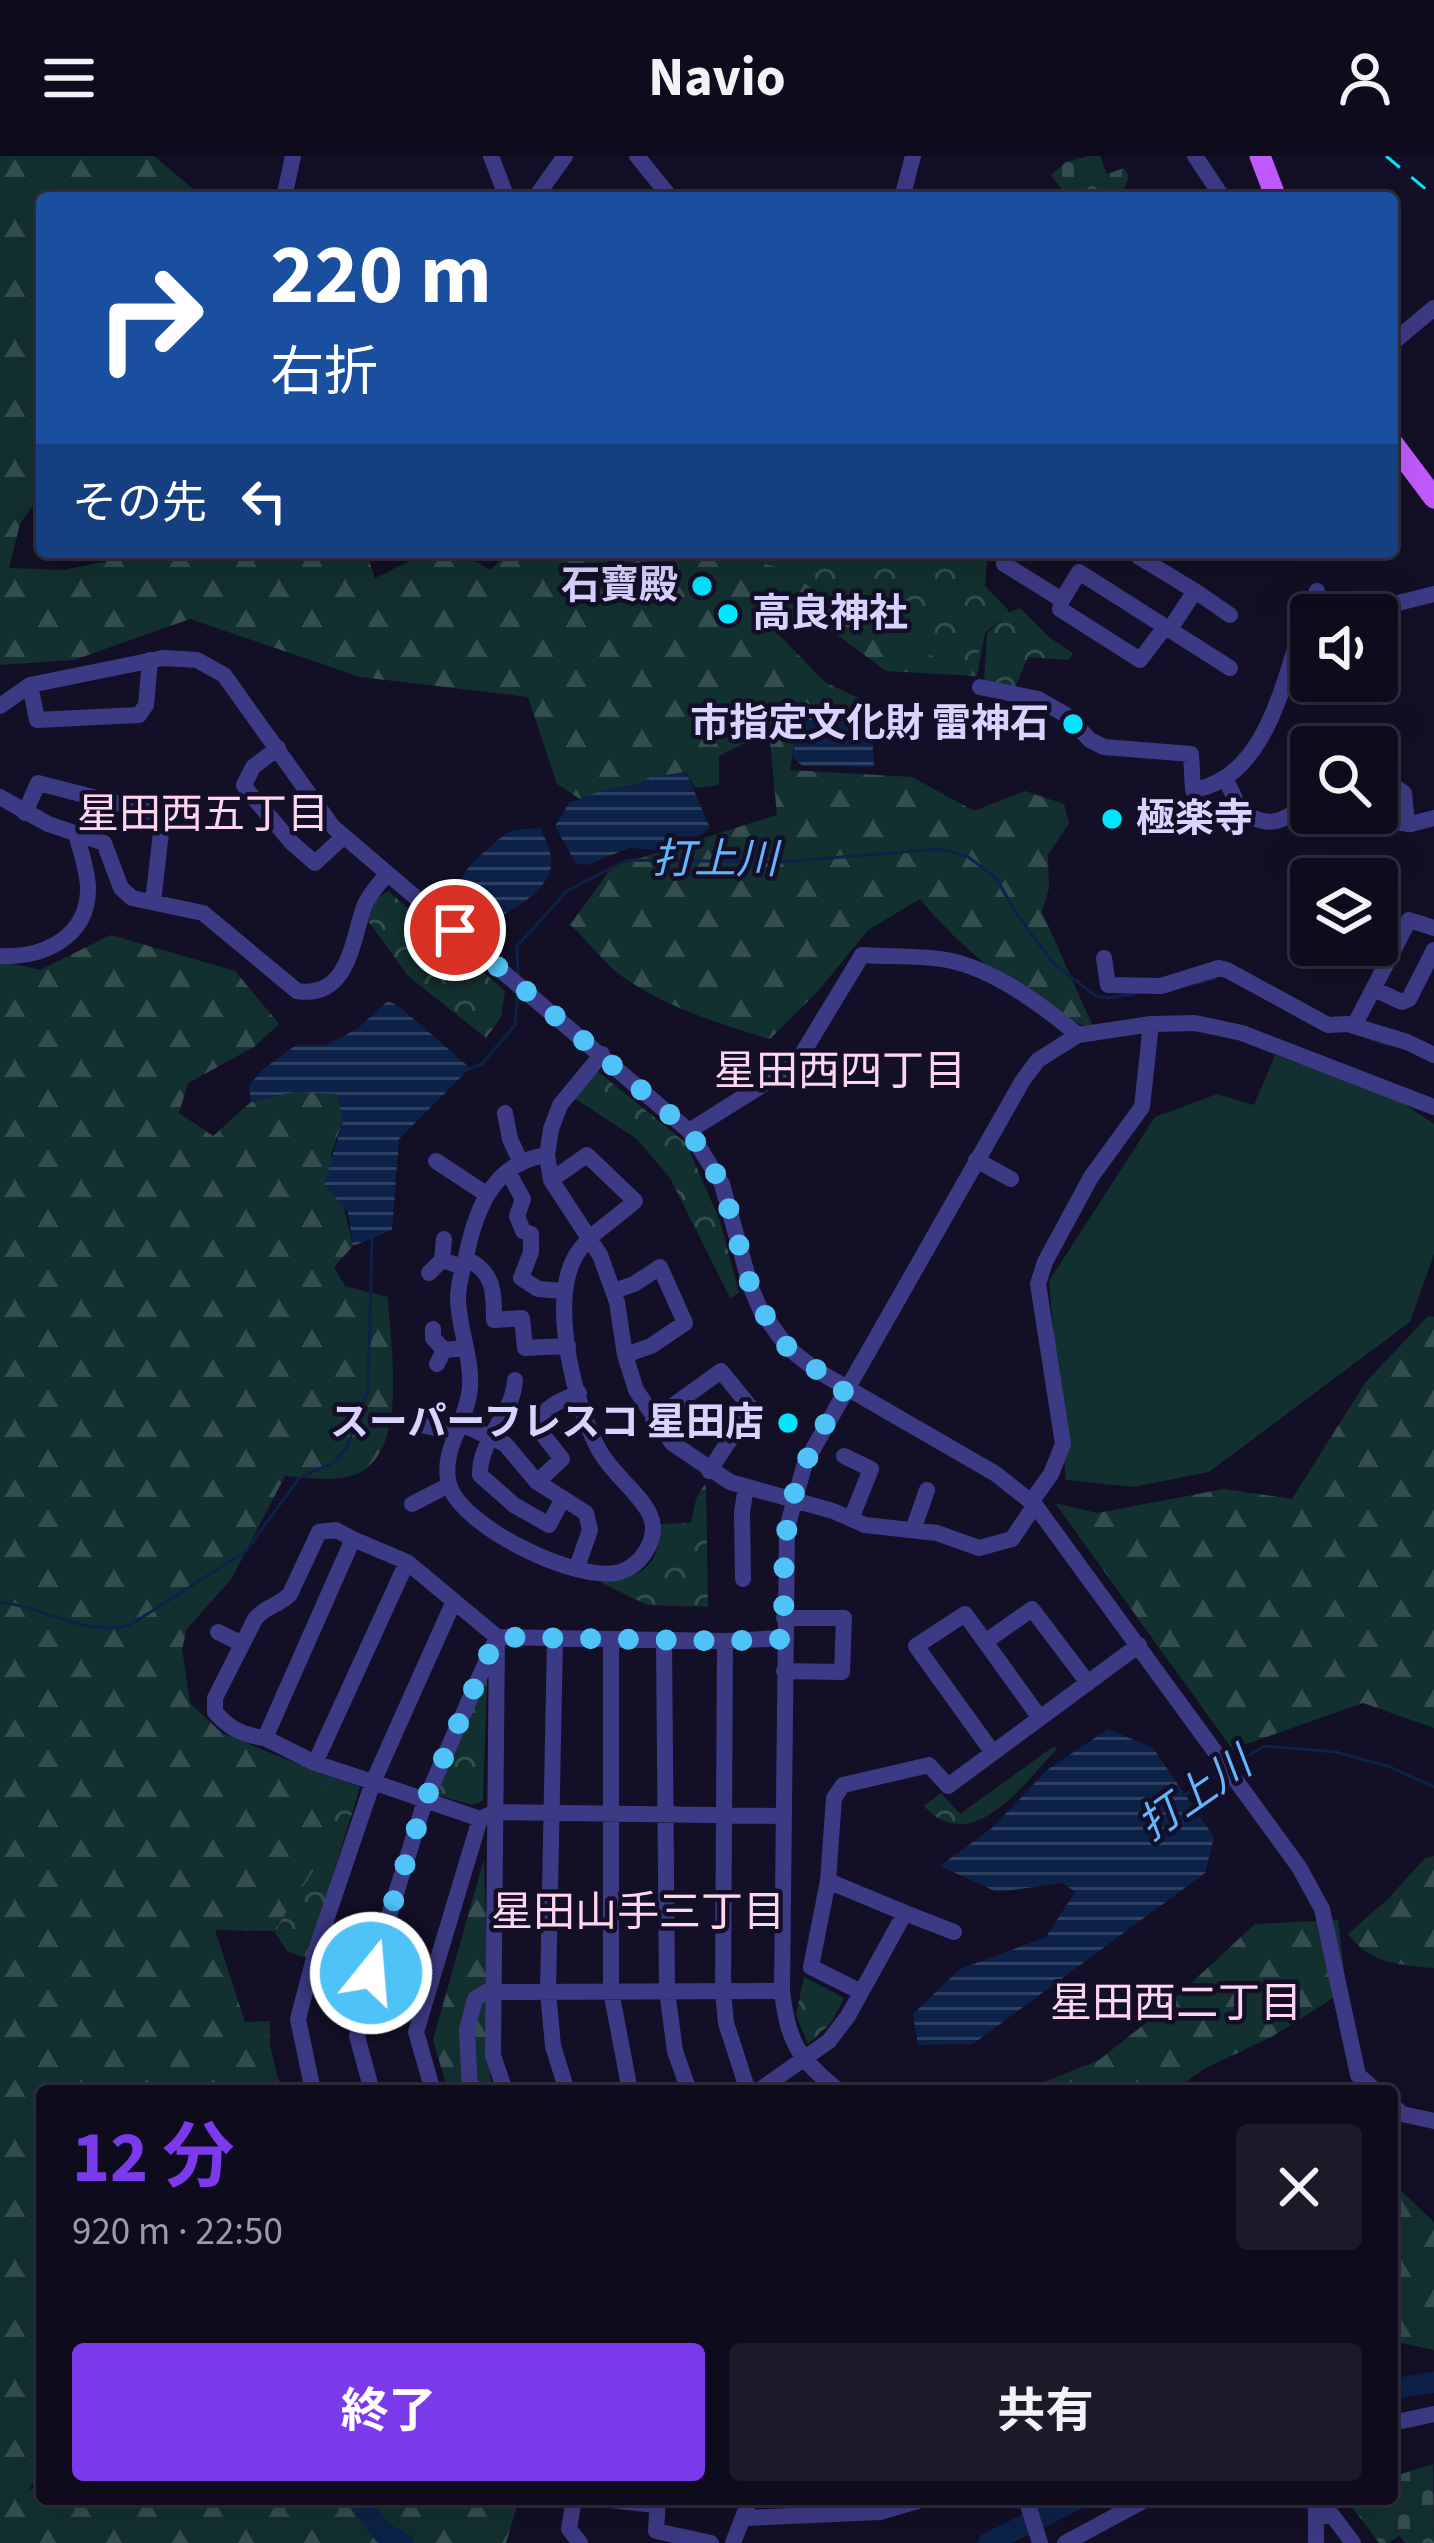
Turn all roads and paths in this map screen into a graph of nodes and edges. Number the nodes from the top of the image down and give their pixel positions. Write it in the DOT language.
graph roads {
  1 [pos="293,156"];
  2 [pos="491,156"];
  3 [pos="565,156"];
  4 [pos="637,156"];
  5 [pos="913,156"];
  6 [pos="1195,156"];
  7 [pos="1260,156"];
  8 [pos="285,192"];
  9 [pos="505,192"];
  10 [pos="539,192"];
  11 [pos="666,192"];
  12 [pos="904,192"];
  13 [pos="1219,192"];
  14 [pos="1274,192"];
  15 [pos="1434,308"];
  16 [pos="1398,339"];
  17 [pos="1398,450"];
  18 [pos="1434,499"];
  19 [pos="1143,558"];
  20 [pos="1004,565"];
  21 [pos="1317,591"];
  22 [pos="1195,592"];
  23 [pos="1316,594"];
  24 [pos="1434,594"];
  25 [pos="1062,600"];
  26 [pos="1398,603"];
  27 [pos="1230,615"];
  28 [pos="1168,628"];
  29 [pos="150,660"];
  30 [pos="1230,668"];
  31 [pos="1290,671"];
  32 [pos="30,685"];
  33 [pos="980,687"];
  34 [pos="0,706"];
  35 [pos="278,748"];
  36 [pos="1225,778"];
  37 [pos="1398,790"];
  38 [pos="0,797"];
  39 [pos="25,813"];
  40 [pos="1290,818"];
  41 [pos="1434,818"];
  42 [pos="1398,823"];
  43 [pos="1407,824"];
  44 [pos="76,833"];
  45 [pos="343,837"];
  46 [pos="387,874"];
  47 [pos="153,902"];
  48 [pos="1434,928"];
  49 [pos="1434,950"];
  50 [pos="0,956"];
  51 [pos="1104,958"];
  52 [pos="1376,990"];
  53 [pos="1151,1024"];
  54 [pos="1354,1026"];
  55 [pos="1078,1035"];
  56 [pos="602,1054"];
  57 [pos="1434,1055"];
  58 [pos="1434,1107"];
  59 [pos="505,1113"];
  60 [pos="689,1131"];
  61 [pos="547,1155"];
  62 [pos="976,1160"];
  63 [pos="436,1161"];
  64 [pos="514,1167"];
  65 [pos="1011,1179"];
  66 [pos="551,1180"];
  67 [pos="486,1194"];
  68 [pos="444,1239"];
  69 [pos="592,1239"];
  70 [pos="465,1263"];
  71 [pos="614,1291"];
  72 [pos="564,1292"];
  73 [pos="433,1329"];
  74 [pos="568,1346"];
  75 [pos="466,1348"];
  76 [pos="625,1355"];
  77 [pos="515,1380"];
  78 [pos="845,1388"];
  79 [pos="580,1393"];
  80 [pos="653,1420"];
  81 [pos="422,1425"];
  82 [pos="459,1429"];
  83 [pos="491,1436"];
  84 [pos="844,1456"];
  85 [pos="709,1471"];
  86 [pos="537,1482"];
  87 [pos="449,1485"];
  88 [pos="746,1487"];
  89 [pos="927,1490"];
  90 [pos="563,1498"];
  91 [pos="793,1499"];
  92 [pos="412,1504"];
  93 [pos="1033,1504"];
  94 [pos="851,1520"];
  95 [pos="913,1530"];
  96 [pos="352,1539"];
  97 [pos="407,1562"];
  98 [pos="577,1567"];
  99 [pos="743,1579"];
  100 [pos="454,1601"];
  101 [pos="784,1618"];
  102 [pos="218,1632"];
  103 [pos="496,1637"];
  104 [pos="555,1638"];
  105 [pos="611,1639"];
  106 [pos="784,1639"];
  107 [pos="664,1640"];
  108 [pos="725,1641"];
  109 [pos="985,1642"];
  110 [pos="242,1644"];
  111 [pos="1139,1645"];
  112 [pos="784,1671"];
  113 [pos="1088,1683"];
  114 [pos="1040,1718"];
  115 [pos="265,1738"];
  116 [pos="993,1753"];
  117 [pos="315,1763"];
  118 [pos="373,1782"];
  119 [pos="425,1801"];
  120 [pos="552,1814"];
  121 [pos="613,1814"];
  122 [pos="665,1814"];
  123 [pos="725,1815"];
  124 [pos="488,1816"];
  125 [pos="784,1816"];
  126 [pos="828,1881"];
  127 [pos="905,1913"];
  128 [pos="954,1932"];
  129 [pos="316,1947"];
  130 [pos="374,1965"];
  131 [pos="429,1983"];
  132 [pos="548,1991"];
  133 [pos="611,1991"];
  134 [pos="667,1991"];
  135 [pos="723,1991"];
  136 [pos="782,1991"];
  137 [pos="493,1992"];
  138 [pos="861,1992"];
  139 [pos="802,2062"];
  140 [pos="312,2085"];
  141 [pos="370,2085"];
  142 [pos="431,2085"];
  143 [pos="470,2085"];
  144 [pos="503,2085"];
  145 [pos="565,2085"];
  146 [pos="629,2085"];
  147 [pos="686,2085"];
  148 [pos="746,2085"];
  149 [pos="767,2085"];
  150 [pos="831,2085"];
  151 [pos="1369,2085"];
  152 [pos="1398,2110"];
  153 [pos="1434,2121"];
  154 [pos="1434,2414"];
  155 [pos="1398,2422"];
  156 [pos="573,2505"];
  157 [pos="657,2505"];
  158 [pos="748,2505"];
  159 [pos="882,2505"];
  160 [pos="1028,2505"];
  161 [pos="1136,2505"];
  162 [pos="815,2507"];
  163 [pos="1316,2508"];
  164 [pos="745,2518"];
  165 [pos="1039,2542"];
  166 [pos="580,2543"];
  167 [pos="710,2543"];
  168 [pos="733,2543"];
  169 [pos="1065,2543"];
  170 [pos="1316,2543"];
  171 [pos="1353,2543"];
  1 -- 8 [label="street"];
  2 -- 9 [label="street"];
  3 -- 10 [label="street"];
  4 -- 11 [label="street"];
  5 -- 12 [label="street"];
  6 -- 13 [label="street"];
  7 -- 14 [label="main road"];
  15 -- 16 [label="street"];
  17 -- 18 [label="main road"];
  19 -- 22 [label="street"];
  20 -- 25 [label="street"];
  21 -- 23 [label="street"];
  22 -- 27 [label="street"];
  22 -- 28 [label="street"];
  24 -- 26 [label="street"];
  25 -- 28 [label="street"];
  25 -- 28 [label="street"];
  28 -- 30 [label="street"];
  29 -- 32 [label="street"];
  29 -- 32 [label="street"];
  29 -- 35 [label="street"];
  31 -- 36 [label="street"];
  32 -- 34 [label="street"];
  33 -- 36 [label="street"];
  35 -- 45 [label="street"];
  35 -- 45 [label="street"];
  36 -- 40 [label="street"];
  37 -- 43 [label="street"];
  38 -- 39 [label="street"];
  39 -- 44 [label="street"];
  39 -- 47 [label="street"];
  41 -- 43 [label="street"];
  42 -- 43 [label="street"];
  44 -- 47 [label="street"];
  44 -- 50 [label="street"];
  45 -- 46 [label="street"];
  46 -- 47 [label="street"];
  46 -- 56 [label="street"];
  48 -- 52 [label="street"];
  49 -- 52 [label="street"];
  51 -- 54 [label="street"];
  52 -- 54 [label="street"];
  53 -- 55 [label="street"];
  53 -- 58 [label="street"];
  53 -- 93 [label="street"];
  54 -- 57 [label="street"];
  55 -- 60 [label="street"];
  55 -- 62 [label="street"];
  56 -- 60 [label="street"];
  56 -- 61 [label="street"];
  59 -- 64 [label="street"];
  60 -- 78 [label="street"];
  61 -- 64 [label="street"];
  61 -- 66 [label="street"];
  62 -- 65 [label="street"];
  62 -- 78 [label="street"];
  63 -- 67 [label="street"];
  64 -- 67 [label="street"];
  64 -- 72 [label="street"];
  66 -- 69 [label="street"];
  66 -- 69 [label="street"];
  67 -- 70 [label="street"];
  68 -- 70 [label="street"];
  69 -- 71 [label="street"];
  69 -- 72 [label="street"];
  70 -- 74 [label="street"];
  70 -- 75 [label="street"];
  71 -- 76 [label="street"];
  71 -- 76 [label="street"];
  72 -- 74 [label="street"];
  73 -- 75 [label="street"];
  74 -- 79 [label="street"];
  75 -- 82 [label="street"];
  76 -- 80 [label="street"];
  77 -- 83 [label="street"];
  78 -- 91 [label="street"];
  78 -- 93 [label="street"];
  79 -- 86 [label="street"];
  79 -- 98 [label="street"];
  80 -- 85 [label="street"];
  80 -- 85 [label="street"];
  81 -- 82 [label="street"];
  82 -- 83 [label="street"];
  82 -- 87 [label="street"];
  83 -- 86 [label="street"];
  83 -- 90 [label="street"];
  84 -- 94 [label="street"];
  85 -- 88 [label="street"];
  86 -- 90 [label="street"];
  87 -- 92 [label="street"];
  87 -- 98 [label="street"];
  88 -- 91 [label="street"];
  88 -- 99 [label="street"];
  89 -- 95 [label="street"];
  90 -- 98 [label="street"];
  91 -- 94 [label="street"];
  91 -- 101 [label="street"];
  93 -- 95 [label="street"];
  93 -- 111 [label="street"];
  94 -- 95 [label="street"];
  96 -- 97 [label="street"];
  96 -- 110 [label="street"];
  96 -- 115 [label="street"];
  97 -- 100 [label="street"];
  97 -- 117 [label="street"];
  100 -- 103 [label="street"];
  100 -- 118 [label="street"];
  101 -- 106 [label="street"];
  101 -- 112 [label="street"];
  102 -- 110 [label="street"];
  103 -- 104 [label="street"];
  103 -- 119 [label="street"];
  103 -- 124 [label="street"];
  104 -- 105 [label="street"];
  104 -- 120 [label="street"];
  105 -- 107 [label="street"];
  105 -- 121 [label="street"];
  106 -- 108 [label="street"];
  106 -- 112 [label="street"];
  107 -- 108 [label="street"];
  107 -- 122 [label="street"];
  108 -- 123 [label="street"];
  109 -- 113 [label="street"];
  109 -- 114 [label="street"];
  109 -- 116 [label="street"];
  110 -- 115 [label="street"];
  111 -- 113 [label="street"];
  111 -- 151 [label="street"];
  112 -- 125 [label="street"];
  113 -- 114 [label="street"];
  114 -- 116 [label="street"];
  115 -- 117 [label="street"];
  116 -- 126 [label="street"];
  117 -- 118 [label="street"];
  118 -- 119 [label="street"];
  118 -- 129 [label="street"];
  119 -- 124 [label="street"];
  119 -- 130 [label="street"];
  120 -- 121 [label="street"];
  120 -- 124 [label="street"];
  120 -- 132 [label="street"];
  121 -- 122 [label="street"];
  121 -- 133 [label="street"];
  122 -- 123 [label="street"];
  122 -- 134 [label="street"];
  123 -- 125 [label="street"];
  123 -- 135 [label="street"];
  124 -- 131 [label="street"];
  124 -- 137 [label="street"];
  125 -- 136 [label="street"];
  126 -- 127 [label="street"];
  126 -- 138 [label="street"];
  127 -- 128 [label="street"];
  127 -- 138 [label="street"];
  129 -- 130 [label="street"];
  129 -- 140 [label="street"];
  130 -- 131 [label="street"];
  130 -- 141 [label="street"];
  131 -- 142 [label="street"];
  132 -- 133 [label="street"];
  132 -- 137 [label="street"];
  132 -- 145 [label="street"];
  133 -- 134 [label="street"];
  133 -- 146 [label="street"];
  134 -- 135 [label="street"];
  134 -- 147 [label="street"];
  135 -- 136 [label="street"];
  135 -- 148 [label="street"];
  136 -- 139 [label="street"];
  137 -- 143 [label="street"];
  137 -- 144 [label="street"];
  138 -- 139 [label="street"];
  139 -- 149 [label="street"];
  139 -- 150 [label="street"];
  152 -- 153 [label="street"];
  154 -- 155 [label="street"];
  156 -- 166 [label="street"];
  157 -- 167 [label="street"];
  158 -- 164 [label="street"];
  159 -- 162 [label="street"];
  160 -- 165 [label="street"];
  161 -- 169 [label="street"];
  162 -- 164 [label="street"];
  163 -- 170 [label="street"];
  163 -- 171 [label="street"];
  164 -- 168 [label="street"];
}
